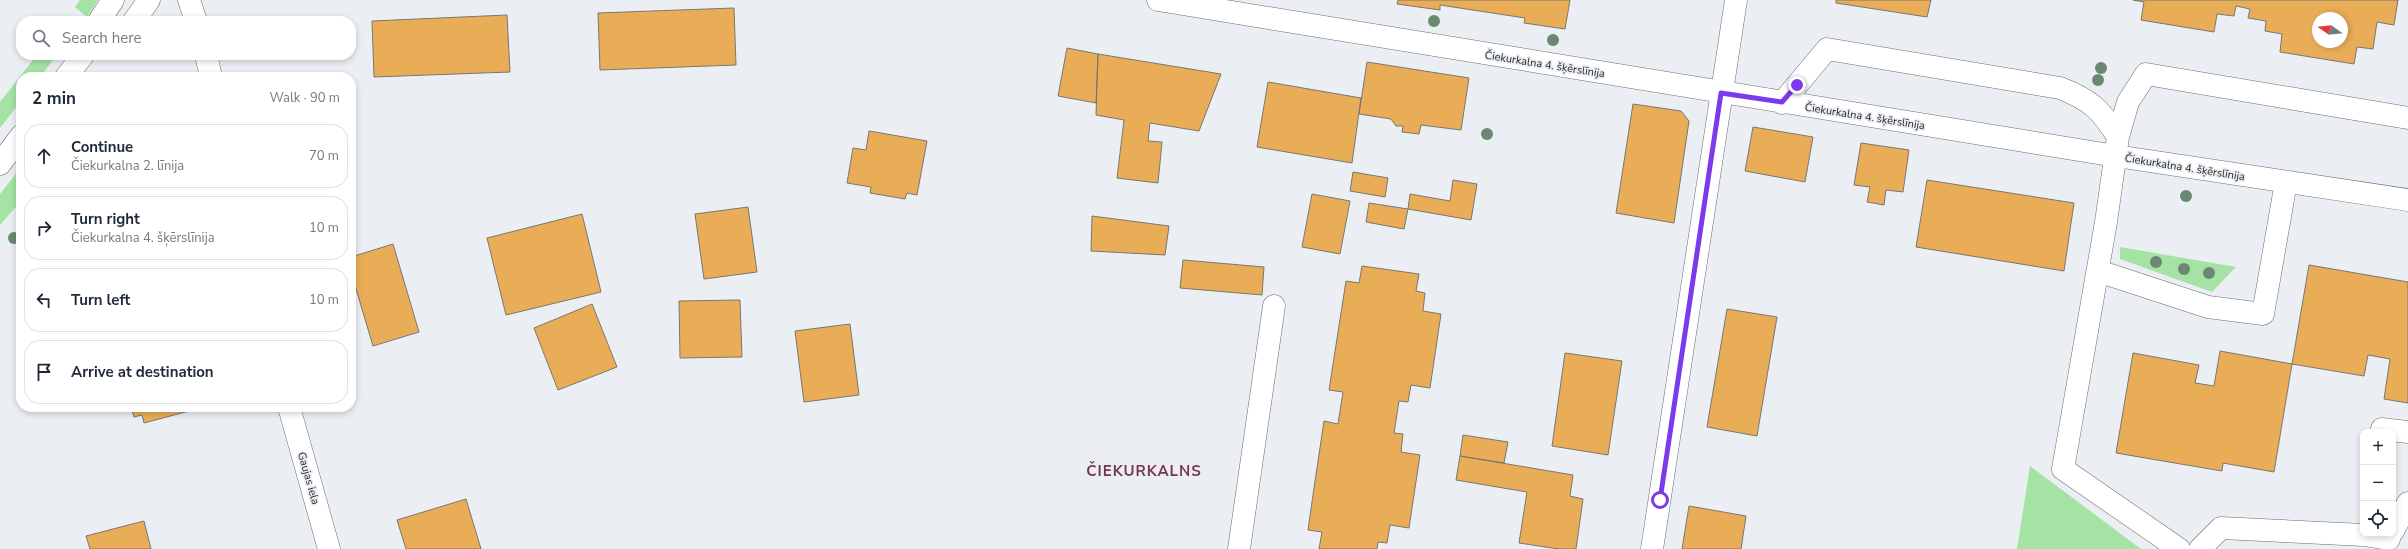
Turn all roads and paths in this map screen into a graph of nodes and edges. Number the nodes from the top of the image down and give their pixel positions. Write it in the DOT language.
graph roads {
  1 [pos="114,0"];
  2 [pos="149,0"];
  3 [pos="189,0"];
  4 [pos="1158,0"];
  5 [pos="1736,0"];
  6 [pos="103,16"];
  7 [pos="138,16"];
  8 [pos="194,16"];
  9 [pos="78,60"];
  10 [pos="207,60"];
  11 [pos="70,72"];
  12 [pos="210,72"];
  13 [pos="1721,93"];
  14 [pos="1782,102"];
  15 [pos="2408,118"];
  16 [pos="16,143"];
  17 [pos="2117,146"];
  18 [pos="0,164"];
  19 [pos="2286,182"];
  20 [pos="2408,200"];
  21 [pos="2098,271"];
  22 [pos="1274,306"];
  23 [pos="290,412"];
  24 [pos="2396,431"];
  25 [pos="2408,432"];
  26 [pos="2408,503"];
  27 [pos="2360,534"];
  28 [pos="2390,538"];
  29 [pos="329,549"];
  30 [pos="1239,549"];
  31 [pos="1652,549"];
  32 [pos="2178,549"];
  33 [pos="2200,549"];
  1 -- 6 [label="street"];
  2 -- 7 [label="street"];
  3 -- 8 [label="street"];
  4 -- 13 [label="street, Čiekurkalna 4. šķērslīnija"];
  5 -- 13 [label="street"];
  9 -- 11 [label="street"];
  10 -- 12 [label="street"];
  13 -- 14 [label="street, Čiekurkalna 4. šķērslīnija"];
  13 -- 31 [label="street"];
  14 -- 17 [label="street, Čiekurkalna 4. šķērslīnija"];
  14 -- 17 [label="street"];
  15 -- 17 [label="street"];
  16 -- 18 [label="street"];
  17 -- 19 [label="street, Čiekurkalna 4. šķērslīnija"];
  17 -- 21 [label="street"];
  19 -- 20 [label="street, Čiekurkalna 4. šķērslīnija"];
  19 -- 21 [label="street"];
  21 -- 32 [label="street"];
  22 -- 30 [label="street"];
  23 -- 29 [label="street, Gaujas iela"];
  24 -- 25 [label="street"];
  26 -- 28 [label="street"];
  27 -- 33 [label="street"];
}
